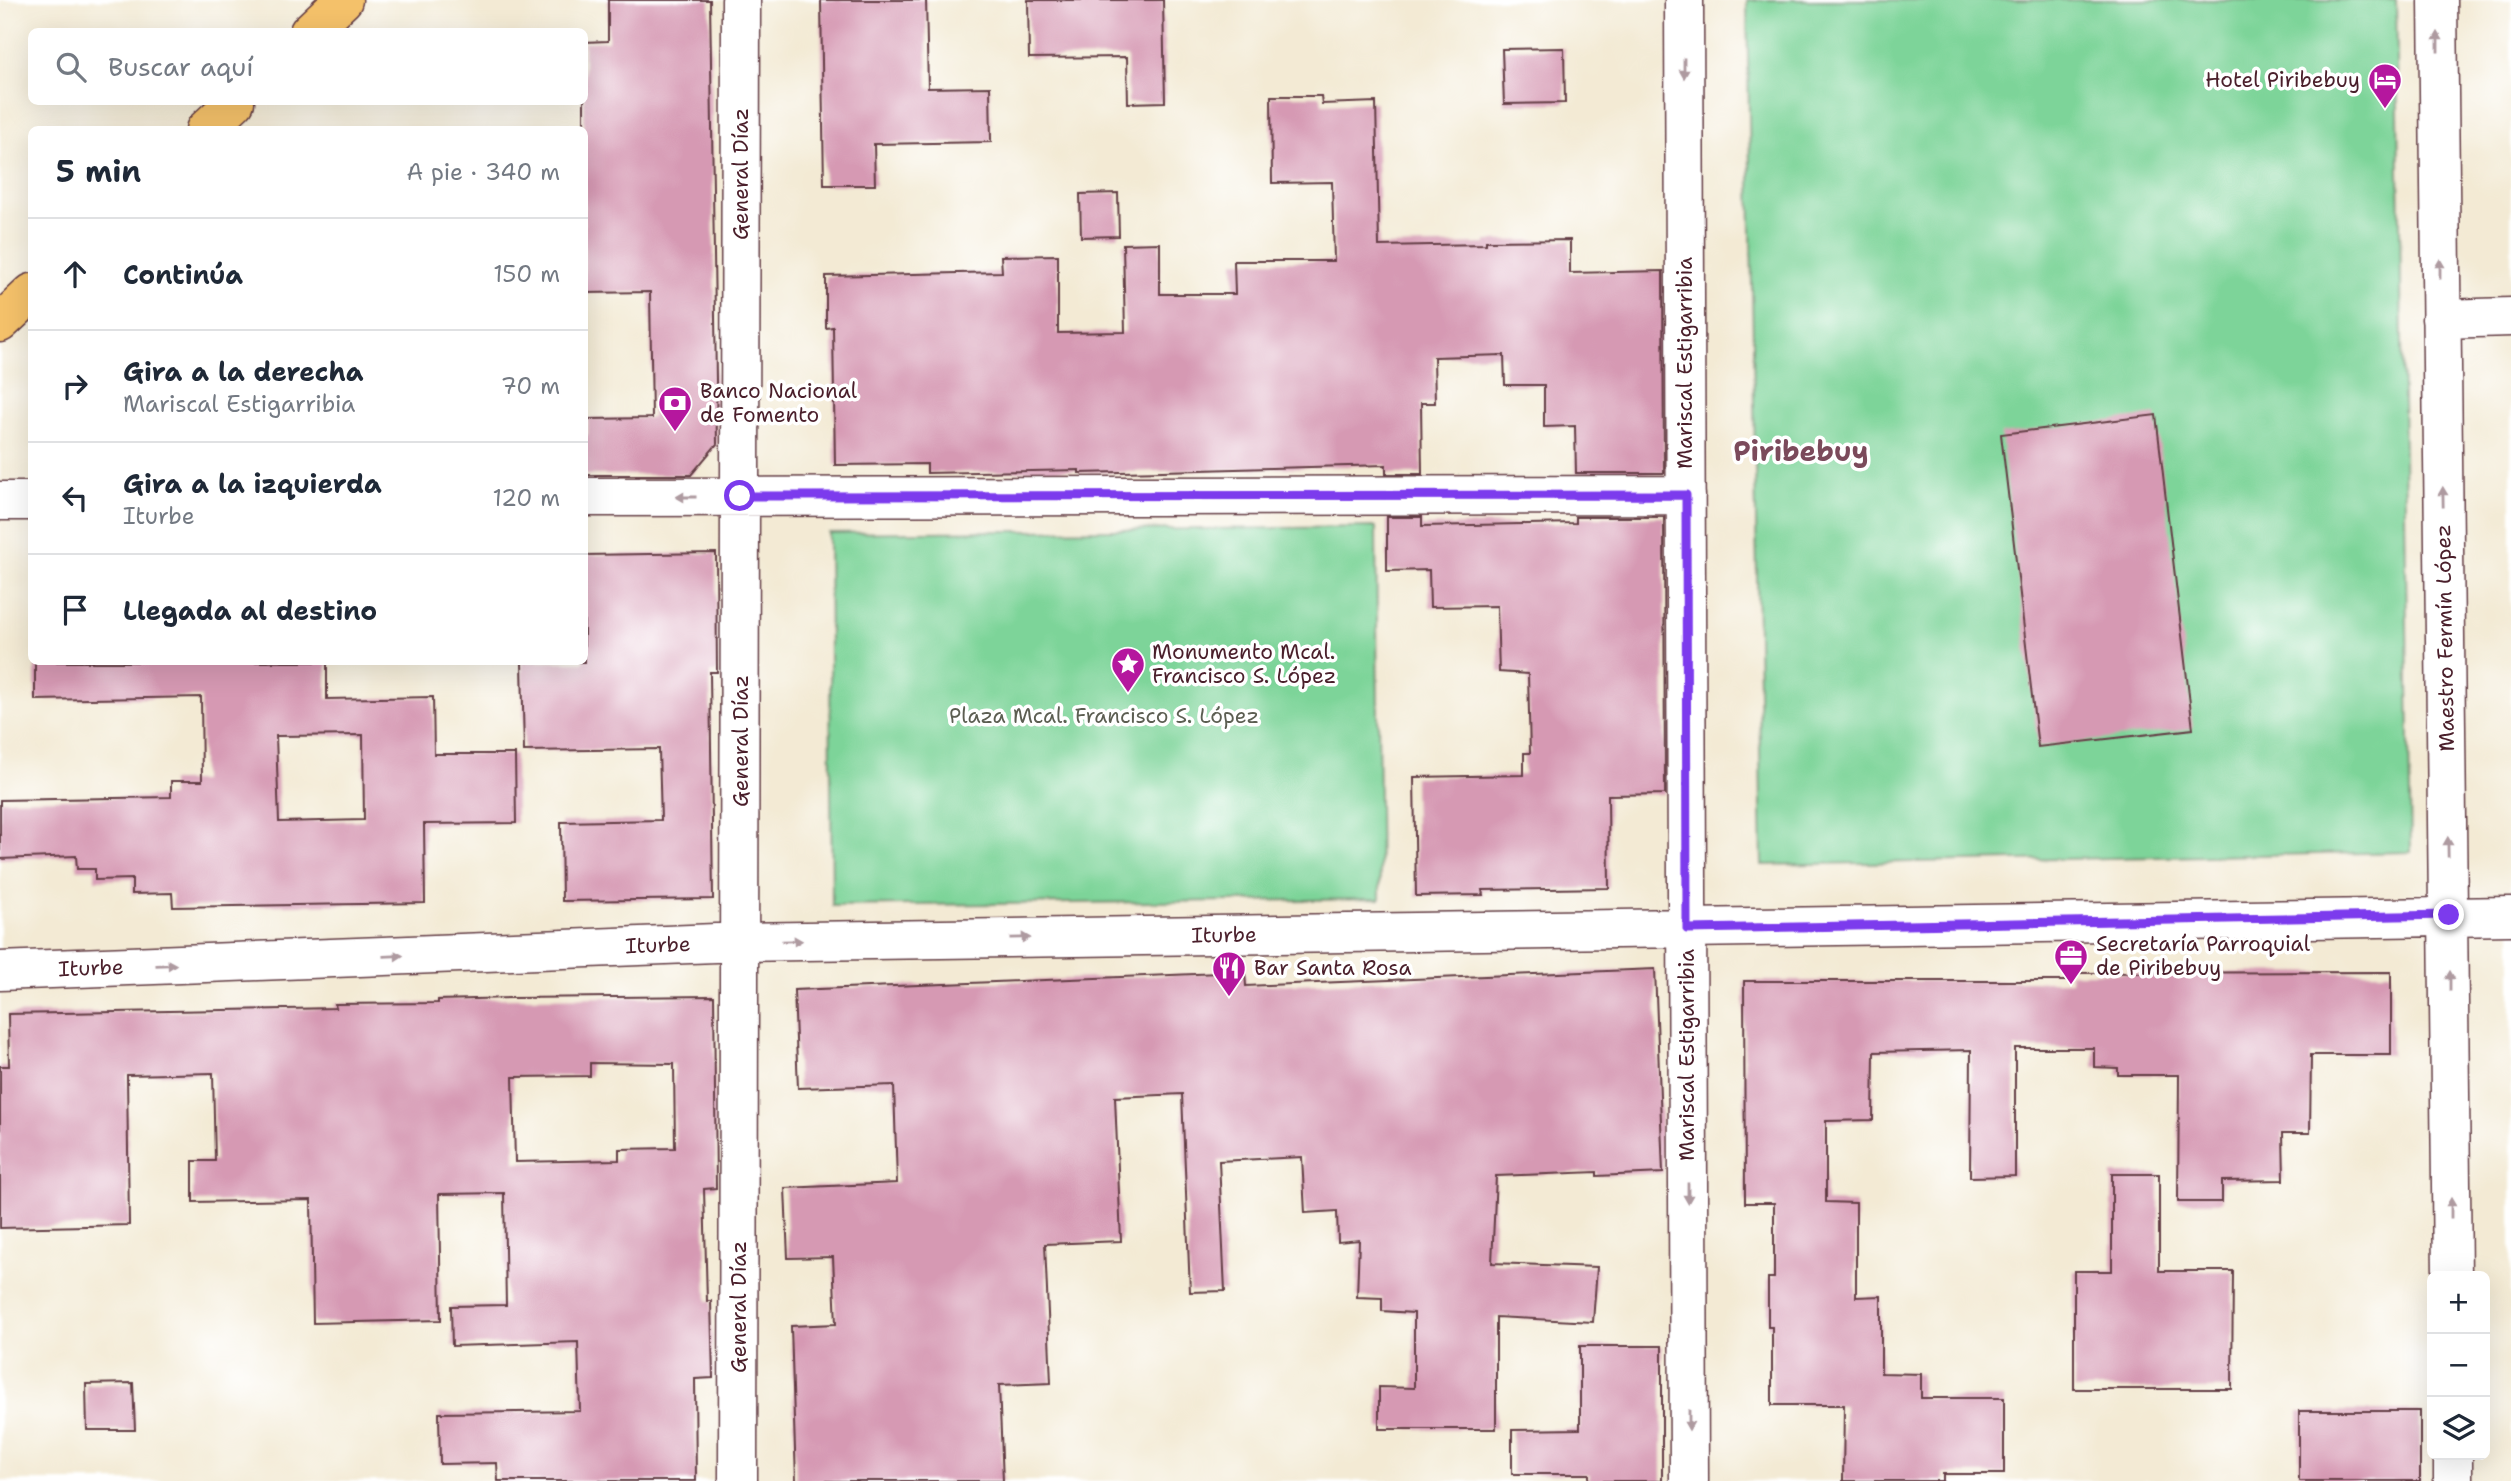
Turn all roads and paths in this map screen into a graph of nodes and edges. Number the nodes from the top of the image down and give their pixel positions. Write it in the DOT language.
graph roads {
  1 [pos="343,0"];
  2 [pos="741,0"];
  3 [pos="1684,0"];
  4 [pos="2438,0"];
  5 [pos="313,28"];
  6 [pos="232,105"];
  7 [pos="209,126"];
  8 [pos="28,297"];
  9 [pos="2511,317"];
  10 [pos="2441,319"];
  11 [pos="0,323"];
  12 [pos="1686,495"];
  13 [pos="740,496"];
  14 [pos="588,497"];
  15 [pos="0,501"];
  16 [pos="28,501"];
  17 [pos="2449,915"];
  18 [pos="2511,915"];
  19 [pos="1687,929"];
  20 [pos="741,942"];
  21 [pos="0,971"];
  22 [pos="2452,1271"];
  23 [pos="2453,1460"];
  24 [pos="738,1481"];
  25 [pos="1689,1481"];
  26 [pos="2453,1481"];
  1 -- 5 [label="main road"];
  2 -- 13 [label="street, General Díaz"];
  3 -- 12 [label="street, Mariscal Estigarribia, one-way"];
  10 -- 4 [label="street, Maestro Fermín López, one-way"];
  6 -- 7 [label="main road"];
  8 -- 11 [label="main road"];
  9 -- 10 [label="street"];
  17 -- 10 [label="street, Maestro Fermín López, one-way"];
  12 -- 13 [label="street"];
  12 -- 19 [label="street, Mariscal Estigarribia"];
  13 -- 14 [label="street, one-way"];
  13 -- 20 [label="street, General Díaz"];
  15 -- 16 [label="street"];
  17 -- 18 [label="street, Iturbe"];
  17 -- 19 [label="street, Iturbe"];
  22 -- 17 [label="street, Maestro Fermín López, one-way"];
  20 -- 19 [label="street, Iturbe, one-way"];
  19 -- 25 [label="street, Mariscal Estigarribia, one-way"];
  21 -- 20 [label="street, Iturbe, one-way"];
  20 -- 24 [label="street, General Díaz"];
  23 -- 26 [label="street"];
}
